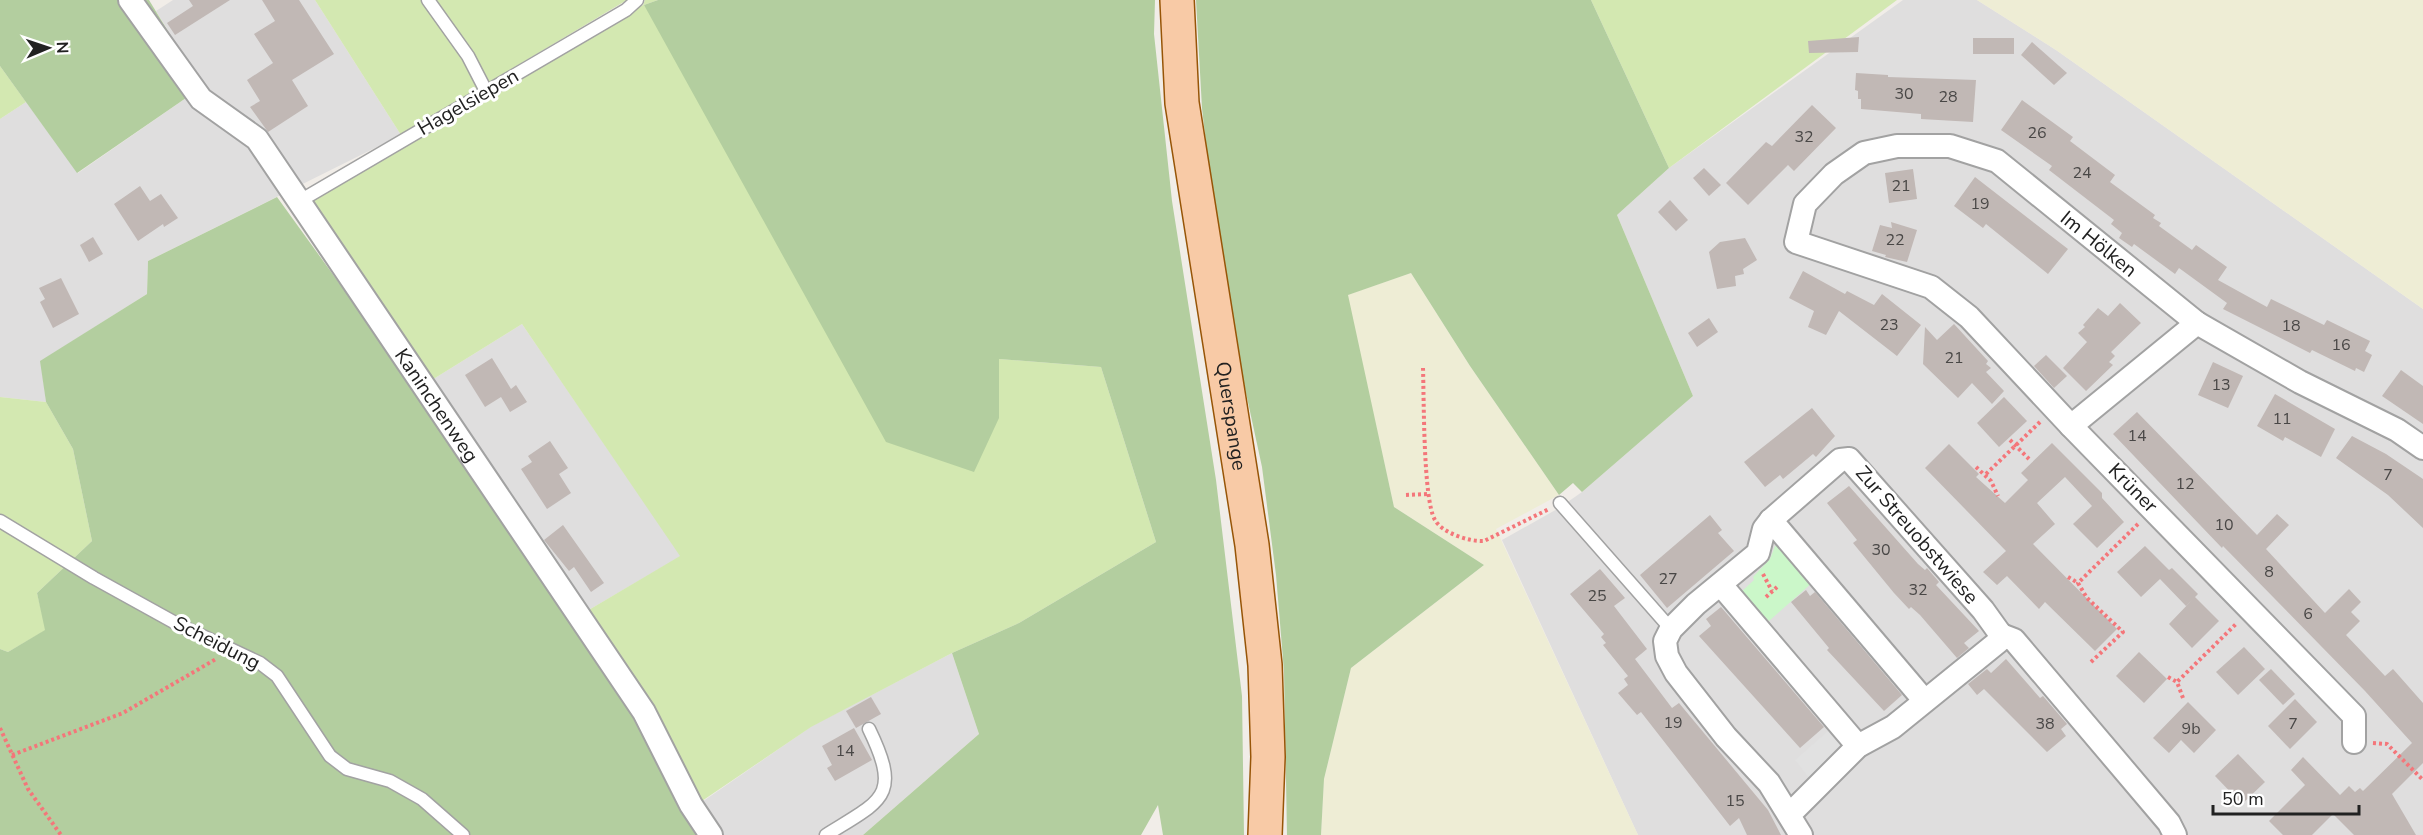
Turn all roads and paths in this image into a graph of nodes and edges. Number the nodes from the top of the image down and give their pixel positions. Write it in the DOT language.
graph roads {
  1 [pos="130,0"];
  2 [pos="428,0"];
  3 [pos="636,0"];
  4 [pos="1177,0"];
  5 [pos="486,91"];
  6 [pos="298,202"];
  7 [pos="1796,242"];
  8 [pos="2197,323"];
  9 [pos="1423,368"];
  10 [pos="2054,408"];
  11 [pos="2071,426"];
  12 [pos="2010,440"];
  13 [pos="2016,446"];
  14 [pos="2423,448"];
  15 [pos="2029,459"];
  16 [pos="1976,467"];
  17 [pos="1986,474"];
  18 [pos="1428,494"];
  19 [pos="1406,495"];
  20 [pos="1998,496"];
  21 [pos="1560,503"];
  22 [pos="2153,509"];
  23 [pos="1771,520"];
  24 [pos="0,521"];
  25 [pos="2068,577"];
  26 [pos="2078,583"];
  27 [pos="1721,585"];
  28 [pos="1777,587"];
  29 [pos="1766,597"];
  30 [pos="2252,609"];
  31 [pos="1671,629"];
  32 [pos="2001,635"];
  33 [pos="233,650"];
  34 [pos="2091,662"];
  35 [pos="2168,677"];
  36 [pos="2177,682"];
  37 [pos="2183,698"];
  38 [pos="1924,700"];
  39 [pos="0,728"];
  40 [pos="869,729"];
  41 [pos="2354,742"];
  42 [pos="1858,746"];
  43 [pos="12,755"];
  44 [pos="2423,780"];
  45 [pos="1790,814"];
  46 [pos="61,835"];
  47 [pos="463,835"];
  48 [pos="711,835"];
  49 [pos="826,835"];
  50 [pos="1265,835"];
  51 [pos="1801,835"];
  52 [pos="2175,835"];
  1 -- 6 [label="street, Kaninchenweg"];
  2 -- 5 [label="lane"];
  3 -- 5 [label="lane, Hagelsiepen"];
  4 -- 50 [label="main road, Querspange"];
  5 -- 6 [label="lane, Hagelsiepen"];
  6 -- 48 [label="street, Kaninchenweg"];
  7 -- 8 [label="street, Im Hölken"];
  7 -- 10 [label="street, Krüner"];
  8 -- 11 [label="street"];
  8 -- 14 [label="street, Im Hölken"];
  9 -- 18 [label="path"];
  10 -- 11 [label="street, Krüner"];
  10 -- 13 [label="path"];
  11 -- 22 [label="street, Krüner"];
  12 -- 13 [label="path"];
  13 -- 15 [label="path"];
  13 -- 17 [label="path"];
  16 -- 17 [label="path"];
  17 -- 20 [label="path"];
  18 -- 19 [label="path"];
  18 -- 21 [label="path"];
  21 -- 31 [label="lane"];
  22 -- 26 [label="path"];
  22 -- 30 [label="street, Krüner"];
  23 -- 27 [label="street, Zur Streuobstwiese"];
  23 -- 32 [label="street, Zur Streuobstwiese"];
  23 -- 38 [label="street"];
  24 -- 33 [label="lane, Scheidung"];
  25 -- 26 [label="path"];
  26 -- 34 [label="path"];
  27 -- 31 [label="street, Zur Streuobstwiese"];
  27 -- 42 [label="street"];
  28 -- 29 [label="path"];
  30 -- 36 [label="path"];
  30 -- 41 [label="street, Krüner"];
  31 -- 45 [label="street"];
  32 -- 38 [label="street"];
  32 -- 52 [label="street, Zur Streuobstwiese"];
  33 -- 43 [label="path"];
  33 -- 47 [label="lane, Scheidung"];
  35 -- 36 [label="path"];
  36 -- 37 [label="path"];
  38 -- 42 [label="street"];
  39 -- 43 [label="path"];
  40 -- 49 [label="lane"];
  41 -- 44 [label="path"];
  42 -- 45 [label="street"];
  43 -- 46 [label="path"];
  45 -- 51 [label="street"];
}
